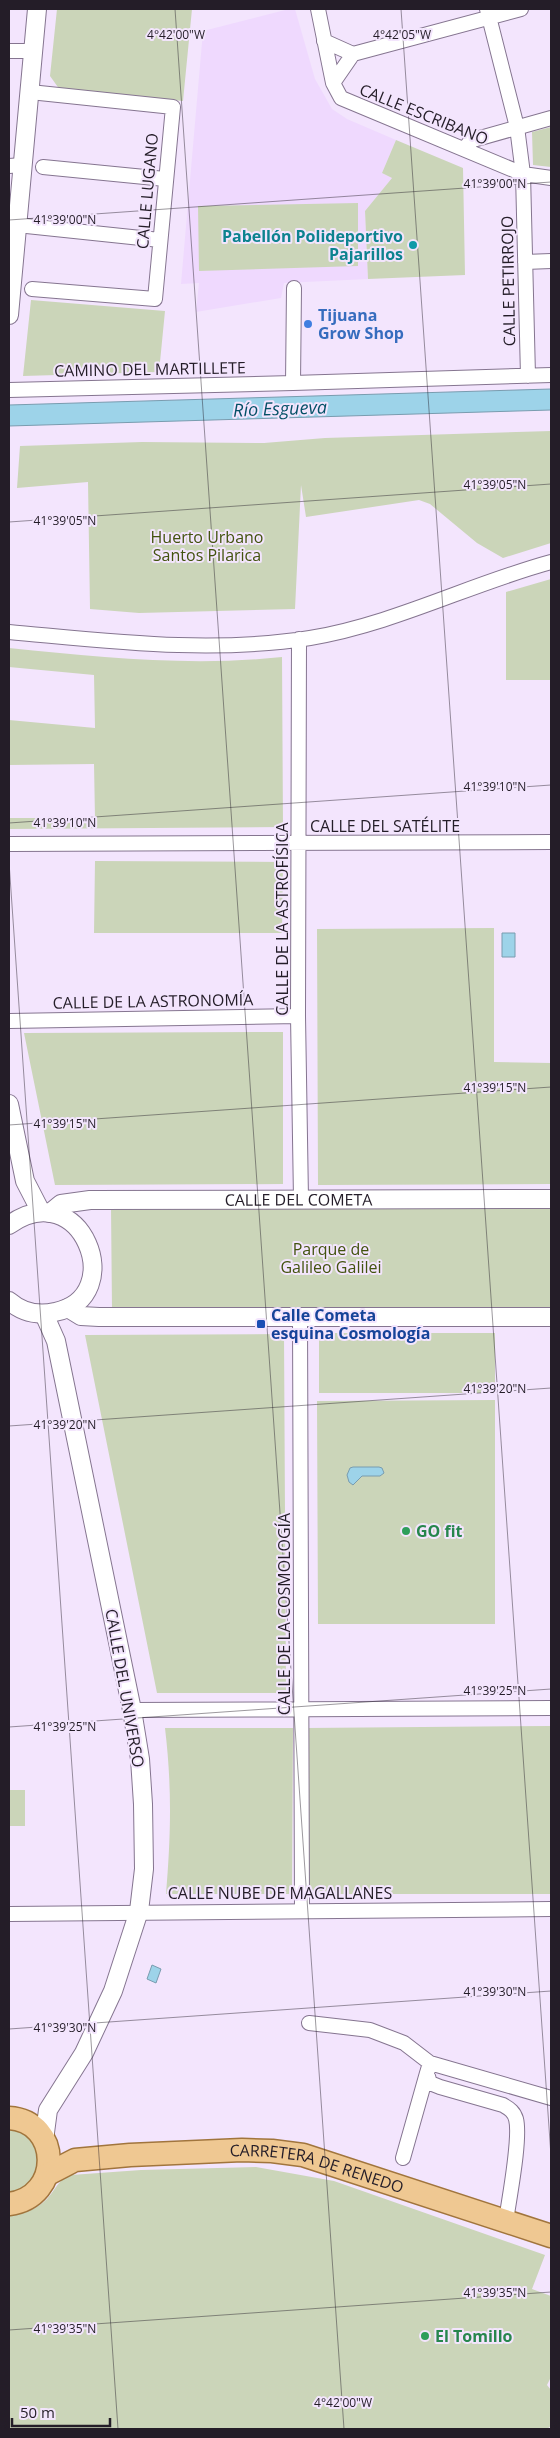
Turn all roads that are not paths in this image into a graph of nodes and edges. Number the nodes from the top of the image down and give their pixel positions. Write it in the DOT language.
graph roads {
  1 [pos="37,9"];
  2 [pos="318,9"];
  3 [pos="521,9"];
  4 [pos="489,13"];
  5 [pos="324,41"];
  6 [pos="9,51"];
  7 [pos="33,51"];
  8 [pos="353,54"];
  9 [pos="333,83"];
  10 [pos="30,92"];
  11 [pos="551,118"];
  12 [pos="517,127"];
  13 [pos="468,150"];
  14 [pos="16,165"];
  15 [pos="43,167"];
  16 [pos="523,174"];
  17 [pos="551,178"];
  18 [pos="165,179"];
  19 [pos="12,225"];
  20 [pos="160,240"];
  21 [pos="551,261"];
  22 [pos="525,262"];
  23 [pos="10,287"];
  24 [pos="294,288"];
  25 [pos="32,289"];
  26 [pos="9,315"];
  27 [pos="551,375"];
  28 [pos="528,376"];
  29 [pos="293,383"];
  30 [pos="9,390"];
  31 [pos="551,562"];
  32 [pos="9,632"];
  33 [pos="299,639"];
  34 [pos="551,842"];
  35 [pos="300,843"];
  36 [pos="9,844"];
  37 [pos="298,1016"];
  38 [pos="9,1021"];
  39 [pos="9,1104"];
  40 [pos="25,1181"];
  41 [pos="551,1198"];
  42 [pos="301,1199"];
  43 [pos="46,1213"];
  44 [pos="14,1222"];
  45 [pos="9,1301"];
  46 [pos="57,1311"];
  47 [pos="300,1317"];
  48 [pos="551,1317"];
  49 [pos="551,1708"];
  50 [pos="301,1709"];
  51 [pos="132,1710"];
  52 [pos="551,1909"];
  53 [pos="302,1910"];
  54 [pos="139,1911"];
  55 [pos="9,1914"];
  56 [pos="309,2023"];
  57 [pos="428,2068"];
  58 [pos="551,2098"];
  59 [pos="48,2110"];
  60 [pos="16,2120"];
  61 [pos="46,2144"];
  62 [pos="404,2158"];
  63 [pos="74,2160"];
  64 [pos="48,2174"];
  65 [pos="9,2204"];
  66 [pos="506,2222"];
  67 [pos="551,2236"];
  1 -- 7 [label="street"];
  2 -- 5 [label="street, CALLE ESCRIBANO"];
  3 -- 4 [label="street"];
  4 -- 8 [label="street"];
  4 -- 12 [label="street, CALLE PETIRROJO"];
  5 -- 8 [label="street"];
  5 -- 9 [label="street, CALLE ESCRIBANO"];
  6 -- 7 [label="street"];
  7 -- 10 [label="street"];
  8 -- 9 [label="street"];
  9 -- 13 [label="street, CALLE ESCRIBANO"];
  10 -- 14 [label="street"];
  10 -- 18 [label="street, CALLE LUGANO"];
  11 -- 12 [label="street"];
  12 -- 13 [label="street"];
  12 -- 16 [label="street, CALLE PETIRROJO"];
  13 -- 16 [label="street, CALLE ESCRIBANO"];
  14 -- 19 [label="street"];
  15 -- 18 [label="street"];
  16 -- 17 [label="street, CALLE ESCRIBANO"];
  16 -- 22 [label="street, CALLE PETIRROJO"];
  18 -- 20 [label="street, CALLE LUGANO"];
  19 -- 20 [label="street"];
  19 -- 23 [label="street"];
  20 -- 25 [label="street, CALLE LUGANO"];
  21 -- 22 [label="street"];
  22 -- 28 [label="street, CALLE PETIRROJO"];
  23 -- 26 [label="street"];
  24 -- 29 [label="street"];
  27 -- 28 [label="street, CAMINO DEL MARTILLETE"];
  28 -- 29 [label="street, CAMINO DEL MARTILLETE"];
  29 -- 30 [label="street, CAMINO DEL MARTILLETE"];
  31 -- 33 [label="street"];
  32 -- 33 [label="street"];
  33 -- 35 [label="street, CALLE DE LA ASTROFÍSICA"];
  34 -- 35 [label="street, CALLE DEL SATÉLITE"];
  35 -- 36 [label="street, CALLE DEL SATÉLITE"];
  35 -- 37 [label="street, CALLE DE LA ASTROFÍSICA"];
  37 -- 38 [label="street, CALLE DE LA ASTRONOMÍA"];
  37 -- 42 [label="street, CALLE DE LA ASTROFÍSICA"];
  39 -- 40 [label="street"];
  40 -- 43 [label="street"];
  40 -- 44 [label="street"];
  41 -- 42 [label="street, CALLE DEL COMETA"];
  42 -- 43 [label="street, CALLE DEL COMETA"];
  43 -- 44 [label="street, CALLE DEL COMETA"];
  43 -- 46 [label="street"];
  45 -- 46 [label="street"];
  46 -- 47 [label="street"];
  46 -- 51 [label="street, CALLE DEL UNIVERSO"];
  47 -- 48 [label="street"];
  47 -- 50 [label="street, CALLE DE LA COSMOLOGÍA"];
  49 -- 50 [label="street"];
  50 -- 51 [label="street"];
  50 -- 53 [label="street, CALLE DE LA COSMOLOGÍA"];
  51 -- 54 [label="street, CALLE DEL UNIVERSO"];
  52 -- 53 [label="street, CALLE NUBE DE MAGALLANES"];
  53 -- 54 [label="street, CALLE NUBE DE MAGALLANES"];
  54 -- 55 [label="street, CALLE NUBE DE MAGALLANES"];
  54 -- 59 [label="street, CALLE DEL UNIVERSO"];
  56 -- 57 [label="street"];
  57 -- 58 [label="street"];
  57 -- 62 [label="street"];
  57 -- 66 [label="street"];
  59 -- 60 [label="street"];
  59 -- 61 [label="street, CALLE DEL UNIVERSO"];
  60 -- 61 [label="main road"];
  61 -- 63 [label="main road, CARRETERA DE RENEDO"];
  61 -- 64 [label="main road"];
  63 -- 64 [label="main road, CARRETERA DE RENEDO"];
  63 -- 66 [label="main road, CARRETERA DE RENEDO"];
  64 -- 65 [label="main road"];
  66 -- 67 [label="main road, CARRETERA DE RENEDO"];
}
